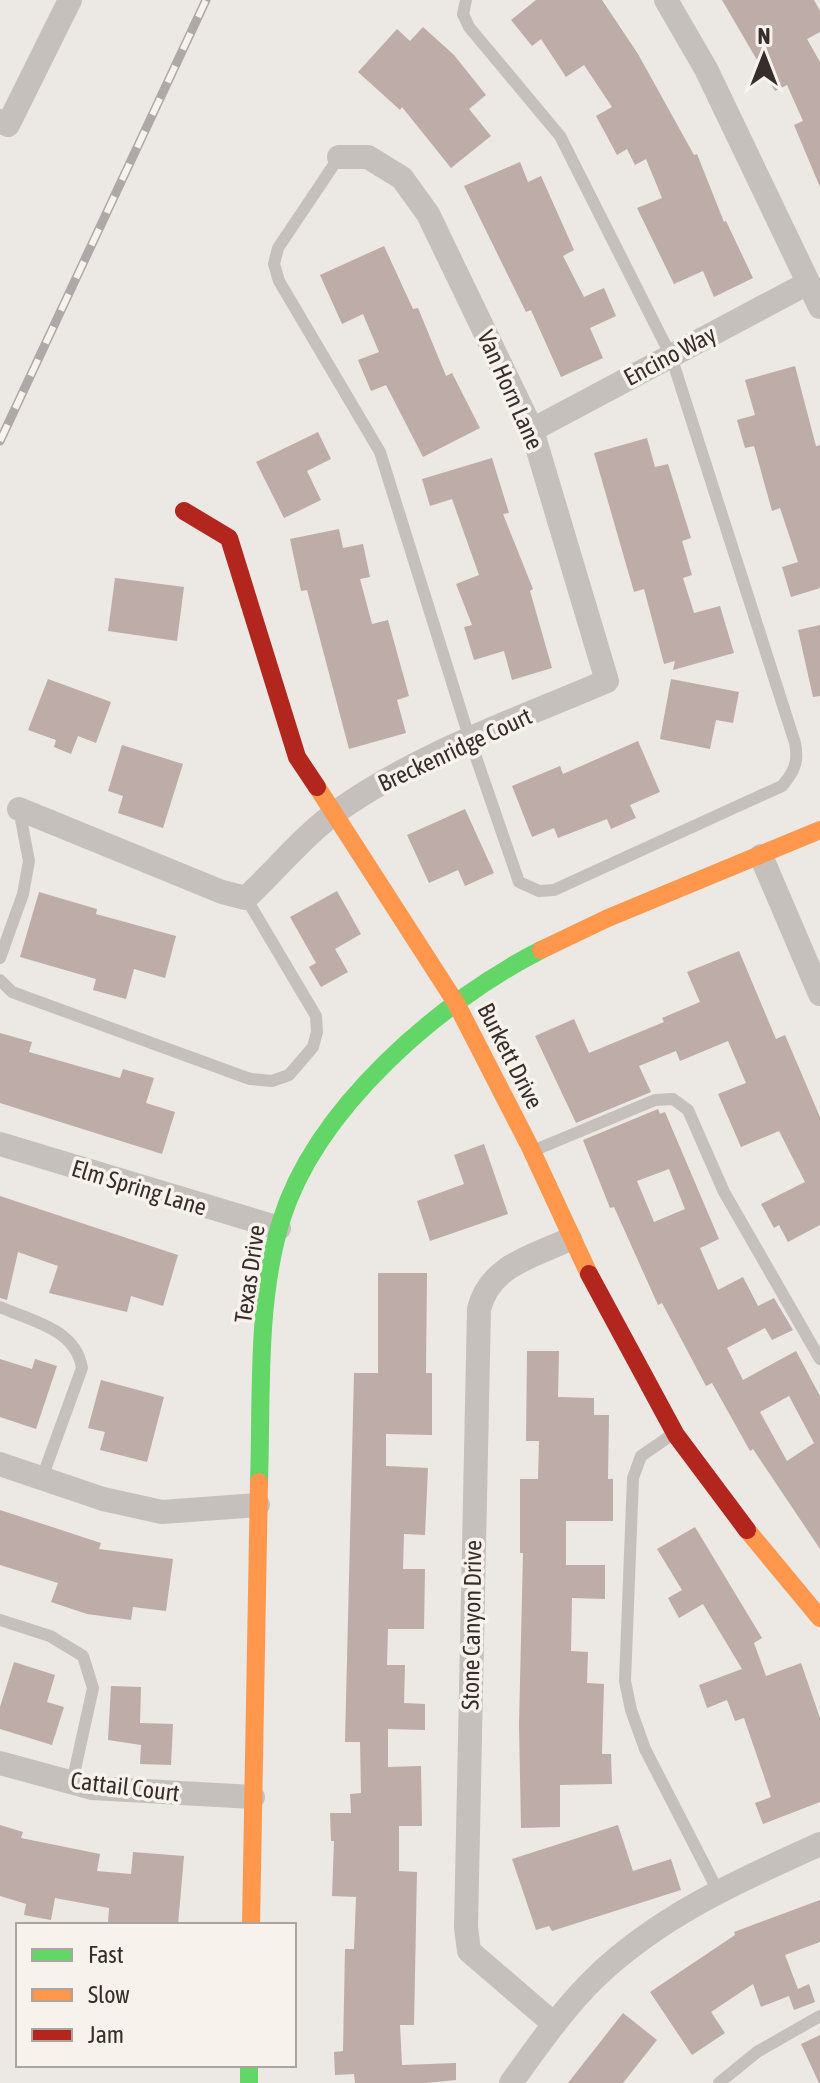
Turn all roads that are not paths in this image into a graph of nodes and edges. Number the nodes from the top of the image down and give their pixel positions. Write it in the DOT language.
graph roads {
  1 [pos="70,0"];
  2 [pos="466,0"];
  3 [pos="666,0"];
  4 [pos="4,123"];
  5 [pos="339,157"];
  6 [pos="808,283"];
  7 [pos="820,307"];
  8 [pos="671,356"];
  9 [pos="532,430"];
  10 [pos="184,511"];
  11 [pos="607,681"];
  12 [pos="470,740"];
  13 [pos="19,809"];
  14 [pos="335,813"];
  15 [pos="820,830"];
  16 [pos="761,856"];
  17 [pos="246,898"];
  18 [pos="0,958"];
  19 [pos="0,980"];
  20 [pos="820,994"];
  21 [pos="456,1003"];
  22 [pos="0,1144"];
  23 [pos="532,1151"];
  24 [pos="279,1228"];
  25 [pos="570,1239"];
  26 [pos="0,1307"];
  27 [pos="820,1359"];
  28 [pos="675,1433"];
  29 [pos="0,1464"];
  30 [pos="42,1478"];
  31 [pos="258,1505"];
  32 [pos="820,1618"];
  33 [pos="0,1620"];
  34 [pos="0,1763"];
  35 [pos="72,1783"];
  36 [pos="253,1797"];
  37 [pos="820,1844"];
  38 [pos="718,1891"];
  39 [pos="251,1923"];
  40 [pos="820,2016"];
  41 [pos="554,2024"];
  42 [pos="511,2083"];
  43 [pos="719,2083"];
  1 -- 4 [label="street"];
  2 -- 8 [label="lane"];
  3 -- 6 [label="street"];
  5 -- 9 [label="street, Van Horn Lane"];
  5 -- 12 [label="lane"];
  6 -- 7 [label="street"];
  6 -- 8 [label="street, Encino Way"];
  8 -- 9 [label="street, Encino Way"];
  8 -- 12 [label="lane"];
  9 -- 11 [label="street, Van Horn Lane"];
  10 -- 14 [label="street, Burkett Drive"];
  11 -- 12 [label="street, Breckenridge Court"];
  12 -- 14 [label="street, Breckenridge Court"];
  13 -- 17 [label="street"];
  13 -- 18 [label="lane"];
  14 -- 17 [label="street, Breckenridge Court"];
  14 -- 21 [label="street, Burkett Drive"];
  15 -- 16 [label="street, Texas Drive"];
  16 -- 20 [label="street"];
  16 -- 21 [label="street, Texas Drive"];
  17 -- 19 [label="lane"];
  21 -- 23 [label="street, Burkett Drive"];
  21 -- 24 [label="street, Texas Drive"];
  22 -- 24 [label="street, Elm Spring Lane"];
  23 -- 25 [label="street, Burkett Drive"];
  23 -- 27 [label="lane"];
  24 -- 31 [label="street, Texas Drive"];
  25 -- 28 [label="street, Burkett Drive"];
  25 -- 41 [label="street, Stone Canyon Drive"];
  26 -- 30 [label="lane"];
  28 -- 32 [label="street, Burkett Drive"];
  28 -- 38 [label="lane"];
  29 -- 30 [label="street"];
  30 -- 31 [label="street"];
  31 -- 36 [label="street, Texas Drive"];
  33 -- 35 [label="lane"];
  34 -- 35 [label="street, Cattail Court"];
  35 -- 36 [label="street, Cattail Court"];
  36 -- 39 [label="street, Texas Drive"];
  37 -- 38 [label="street"];
  38 -- 41 [label="street"];
  40 -- 43 [label="lane"];
  41 -- 42 [label="street"];
}
